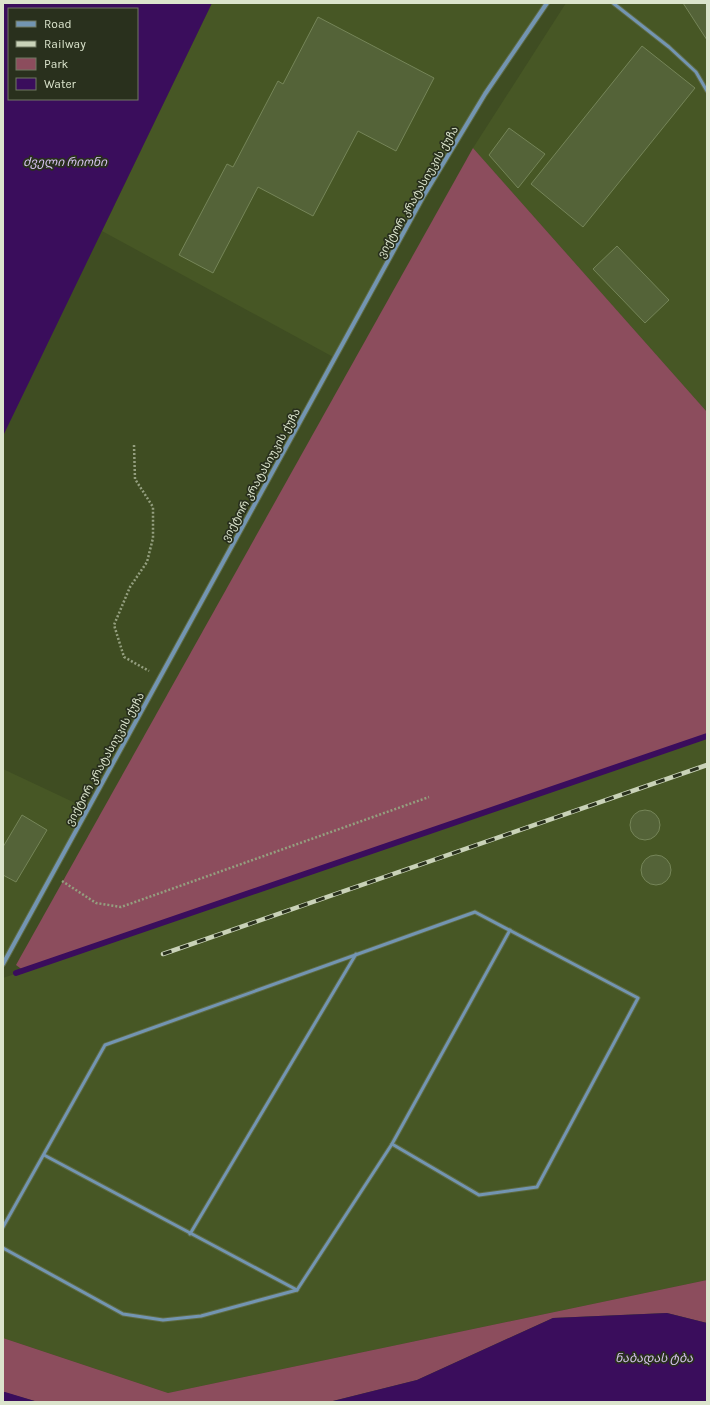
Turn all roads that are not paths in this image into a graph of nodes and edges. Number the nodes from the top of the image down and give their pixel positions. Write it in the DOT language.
graph roads {
  1 [pos="547,3"];
  2 [pos="614,3"];
  3 [pos="707,91"];
  4 [pos="510,930"];
  5 [pos="356,954"];
  6 [pos="3,964"];
  7 [pos="392,1144"];
  8 [pos="44,1155"];
  9 [pos="3,1227"];
  10 [pos="190,1234"];
  11 [pos="3,1248"];
  12 [pos="297,1290"];
  1 -- 6 [label="street, ვიქტორ კრატასიუკის ქუჩა"];
  2 -- 3 [label="lane"];
  4 -- 5 [label="lane"];
  4 -- 7 [label="lane"];
  4 -- 7 [label="lane"];
  5 -- 8 [label="lane"];
  5 -- 10 [label="lane"];
  7 -- 12 [label="lane"];
  8 -- 9 [label="lane"];
  8 -- 10 [label="lane"];
  10 -- 12 [label="lane"];
  11 -- 12 [label="lane"];
}
